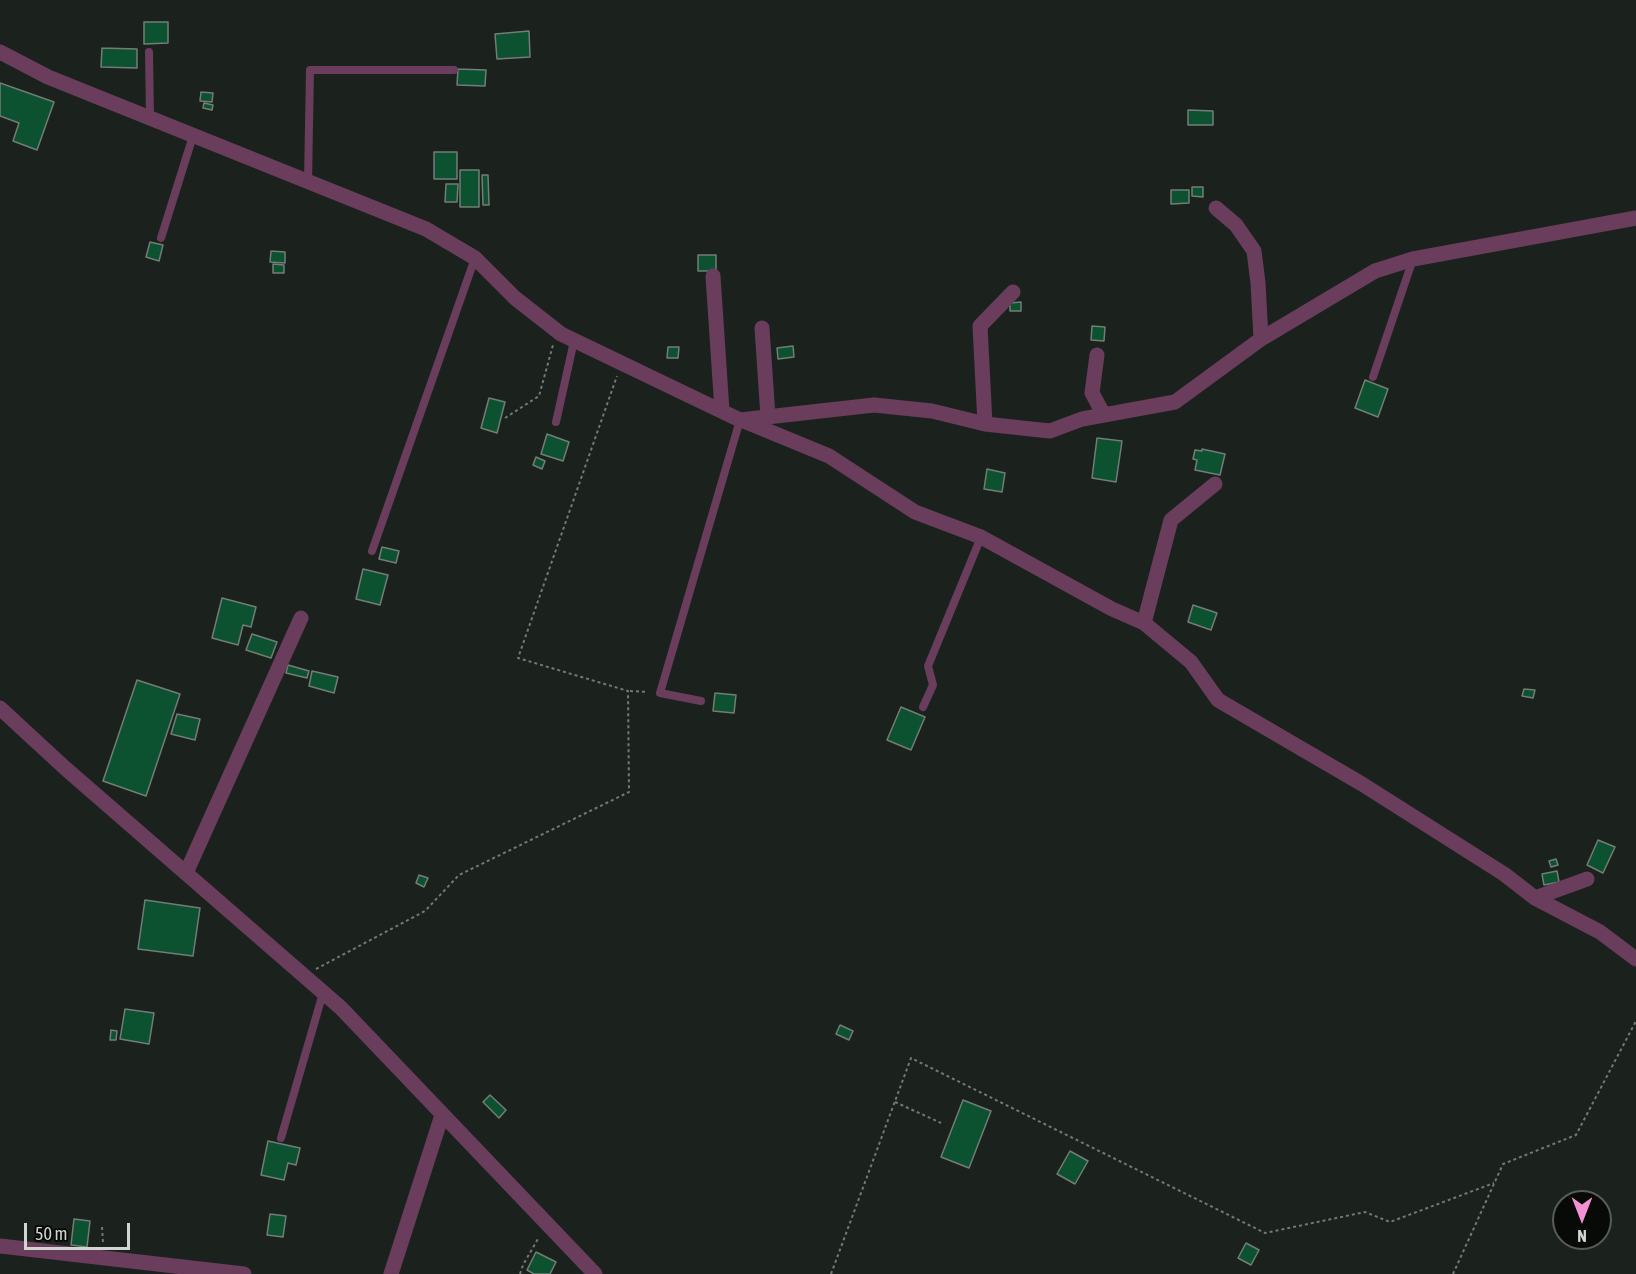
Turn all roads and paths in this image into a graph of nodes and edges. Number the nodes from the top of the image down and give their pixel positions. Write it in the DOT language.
graph roads {
  1 [pos="0,52"];
  2 [pos="150,52"];
  3 [pos="454,70"];
  4 [pos="150,118"];
  5 [pos="193,136"];
  6 [pos="308,182"];
  7 [pos="1216,208"];
  8 [pos="1636,218"];
  9 [pos="161,238"];
  10 [pos="475,258"];
  11 [pos="1413,259"];
  12 [pos="713,276"];
  13 [pos="1013,292"];
  14 [pos="762,328"];
  15 [pos="557,332"];
  16 [pos="1261,339"];
  17 [pos="574,341"];
  18 [pos="1097,355"];
  19 [pos="621,363"];
  20 [pos="1373,377"];
  21 [pos="722,411"];
  22 [pos="1104,415"];
  23 [pos="768,417"];
  24 [pos="505,418"];
  25 [pos="740,420"];
  26 [pos="556,422"];
  27 [pos="985,424"];
  28 [pos="1215,484"];
  29 [pos="981,537"];
  30 [pos="372,551"];
  31 [pos="301,618"];
  32 [pos="1144,623"];
  33 [pos="628,691"];
  34 [pos="660,693"];
  35 [pos="701,701"];
  36 [pos="922,707"];
  37 [pos="0,708"];
  38 [pos="186,873"];
  39 [pos="1587,879"];
  40 [pos="1535,898"];
  41 [pos="1636,959"];
  42 [pos="303,976"];
  43 [pos="323,993"];
  44 [pos="1636,1021"];
  45 [pos="894,1102"];
  46 [pos="442,1115"];
  47 [pos="941,1123"];
  48 [pos="281,1138"];
  49 [pos="1494,1183"];
  50 [pos="547,1224"];
  51 [pos="0,1246"];
  52 [pos="185,1271"];
  53 [pos="244,1274"];
  54 [pos="391,1274"];
  55 [pos="520,1274"];
  56 [pos="595,1274"];
  57 [pos="831,1274"];
  58 [pos="1453,1274"];
  1 -- 4 [label="street"];
  2 -- 4 [label="lane"];
  3 -- 6 [label="lane"];
  4 -- 5 [label="street"];
  5 -- 6 [label="street"];
  5 -- 9 [label="lane"];
  6 -- 10 [label="street"];
  7 -- 16 [label="street"];
  8 -- 11 [label="street"];
  10 -- 15 [label="street"];
  10 -- 30 [label="lane"];
  11 -- 16 [label="street"];
  11 -- 20 [label="lane"];
  12 -- 21 [label="street"];
  13 -- 27 [label="street"];
  14 -- 23 [label="street"];
  15 -- 17 [label="street"];
  15 -- 24 [label="path"];
  16 -- 22 [label="street"];
  17 -- 19 [label="street"];
  17 -- 26 [label="lane"];
  18 -- 22 [label="street"];
  19 -- 21 [label="street"];
  19 -- 33 [label="path"];
  21 -- 25 [label="street"];
  22 -- 27 [label="street"];
  23 -- 25 [label="street"];
  23 -- 27 [label="street"];
  25 -- 29 [label="street"];
  25 -- 34 [label="lane"];
  28 -- 32 [label="street"];
  29 -- 32 [label="street"];
  29 -- 36 [label="lane"];
  31 -- 38 [label="street"];
  32 -- 40 [label="street"];
  33 -- 34 [label="path"];
  33 -- 42 [label="path"];
  34 -- 35 [label="lane"];
  37 -- 38 [label="street"];
  38 -- 42 [label="street"];
  39 -- 40 [label="street"];
  40 -- 41 [label="street"];
  42 -- 43 [label="street"];
  43 -- 46 [label="street"];
  43 -- 48 [label="lane"];
  44 -- 49 [label="path"];
  45 -- 47 [label="path"];
  45 -- 49 [label="path"];
  45 -- 57 [label="path"];
  46 -- 50 [label="street"];
  46 -- 54 [label="street"];
  49 -- 58 [label="path"];
  50 -- 55 [label="path"];
  50 -- 56 [label="street"];
  51 -- 52 [label="street"];
  52 -- 53 [label="street"];
}
